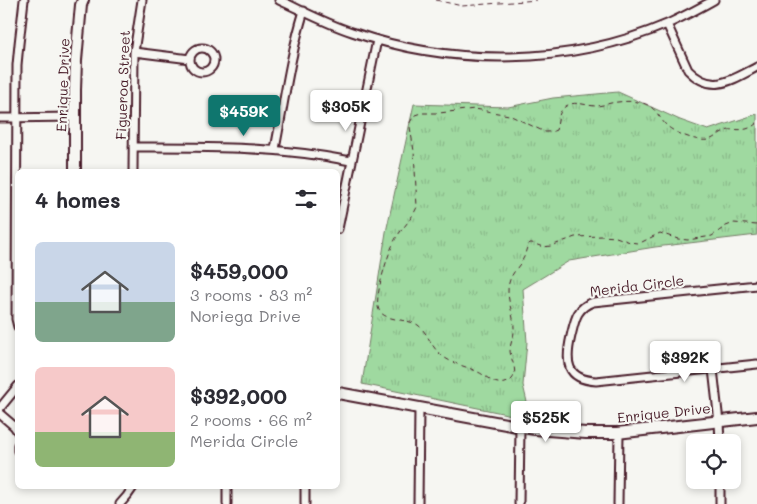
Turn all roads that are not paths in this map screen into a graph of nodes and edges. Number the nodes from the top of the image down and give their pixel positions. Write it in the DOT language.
graph roads {
  1 [pos="24,0"];
  2 [pos="83,0"];
  3 [pos="142,0"];
  4 [pos="280,0"];
  5 [pos="714,0"];
  6 [pos="304,11"];
  7 [pos="667,24"];
  8 [pos="377,40"];
  9 [pos="134,52"];
  10 [pos="190,59"];
  11 [pos="757,67"];
  12 [pos="74,117"];
  13 [pos="0,118"];
  14 [pos="17,118"];
  15 [pos="133,147"];
  16 [pos="275,150"];
  17 [pos="351,161"];
  18 [pos="17,169"];
  19 [pos="75,169"];
  20 [pos="133,169"];
  21 [pos="340,219"];
  22 [pos="757,285"];
  23 [pos="757,364"];
  24 [pos="713,369"];
  25 [pos="15,390"];
  26 [pos="340,393"];
  27 [pos="0,408"];
  28 [pos="419,408"];
  29 [pos="0,414"];
  30 [pos="757,417"];
  31 [pos="719,422"];
  32 [pos="520,427"];
  33 [pos="15,428"];
  34 [pos="619,433"];
  35 [pos="720,434"];
  36 [pos="132,489"];
  37 [pos="227,489"];
  38 [pos="305,489"];
  39 [pos="720,489"];
  40 [pos="120,504"];
  41 [pos="226,504"];
  42 [pos="305,504"];
  43 [pos="418,504"];
  44 [pos="519,504"];
  45 [pos="618,504"];
  46 [pos="720,504"];
  1 -- 14 [label="street"];
  2 -- 12 [label="street, Enrique Drive"];
  3 -- 9 [label="street, Figueroa Street"];
  4 -- 6 [label="street"];
  5 -- 7 [label="street"];
  6 -- 8 [label="street"];
  6 -- 16 [label="street"];
  7 -- 8 [label="street"];
  7 -- 11 [label="street"];
  8 -- 17 [label="street"];
  9 -- 10 [label="street"];
  9 -- 15 [label="street, Figueroa Street"];
  12 -- 14 [label="street"];
  12 -- 19 [label="street, Enrique Drive"];
  13 -- 14 [label="street"];
  14 -- 18 [label="street"];
  15 -- 16 [label="street"];
  15 -- 20 [label="street, Figueroa Street"];
  16 -- 17 [label="street"];
  17 -- 21 [label="street"];
  22 -- 24 [label="street, Merida Circle"];
  23 -- 24 [label="street, Merida Circle"];
  24 -- 31 [label="street"];
  25 -- 27 [label="street"];
  26 -- 28 [label="street, Enrique Drive"];
  28 -- 32 [label="street, Enrique Drive"];
  28 -- 43 [label="street"];
  29 -- 33 [label="street"];
  30 -- 31 [label="street, Enrique Drive"];
  31 -- 34 [label="street, Enrique Drive"];
  31 -- 35 [label="street"];
  32 -- 34 [label="street, Enrique Drive"];
  32 -- 44 [label="street"];
  34 -- 45 [label="street"];
  36 -- 40 [label="street"];
  37 -- 41 [label="street"];
  38 -- 42 [label="street"];
  39 -- 46 [label="street"];
}
